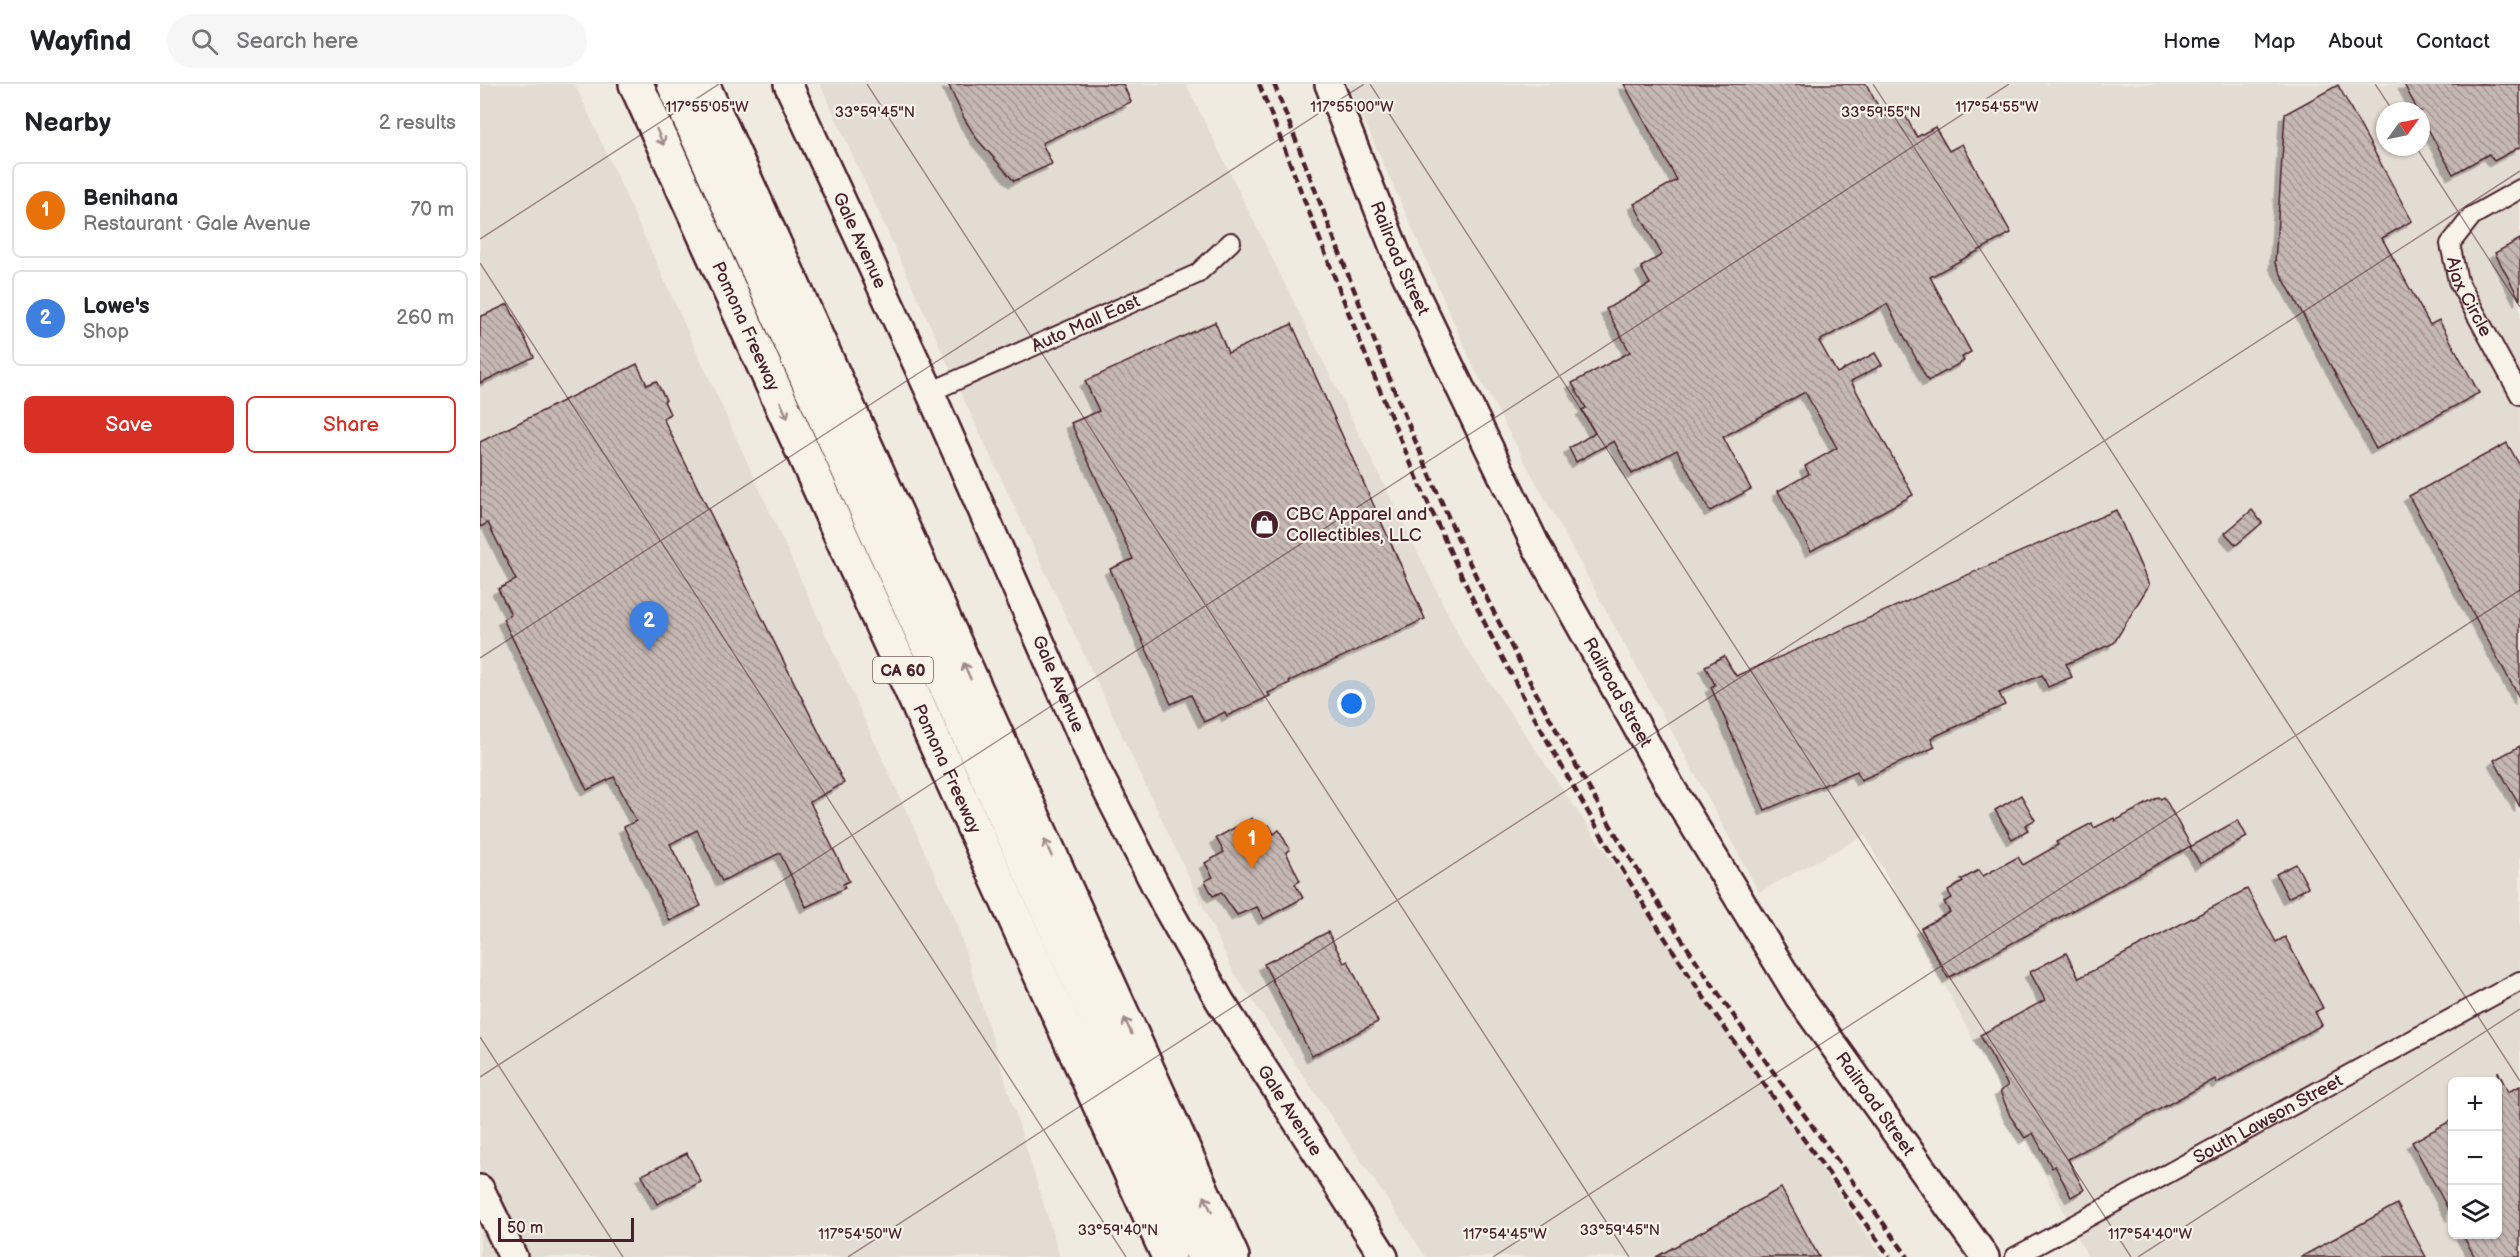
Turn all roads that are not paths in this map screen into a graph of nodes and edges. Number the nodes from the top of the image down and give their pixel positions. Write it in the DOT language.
graph roads {
  1 [pos="636,84"];
  2 [pos="662,84"];
  3 [pos="674,84"];
  4 [pos="702,84"];
  5 [pos="788,84"];
  6 [pos="1329,84"];
  7 [pos="2520,189"];
  8 [pos="1231,242"];
  9 [pos="930,392"];
  10 [pos="2520,395"];
  11 [pos="2520,981"];
  12 [pos="480,1189"];
  13 [pos="513,1257"];
  14 [pos="1169,1257"];
  15 [pos="1189,1257"];
  16 [pos="1204,1257"];
  17 [pos="1232,1257"];
  18 [pos="1384,1257"];
  19 [pos="1985,1257"];
  20 [pos="2015,1257"];
  1 -- 14 [label="highway, Pomona Freeway / CA 60, one-way"];
  2 -- 15 [label="highway"];
  3 -- 16 [label="highway"];
  17 -- 4 [label="highway, CA 60, one-way"];
  5 -- 9 [label="street, Gale Avenue"];
  6 -- 19 [label="street, Railroad Street"];
  7 -- 10 [label="street, Ajax Circle"];
  8 -- 9 [label="street, Auto Mall East"];
  9 -- 18 [label="street, Gale Avenue"];
  11 -- 20 [label="street, South Lawson Street"];
  12 -- 13 [label="street"];
}
